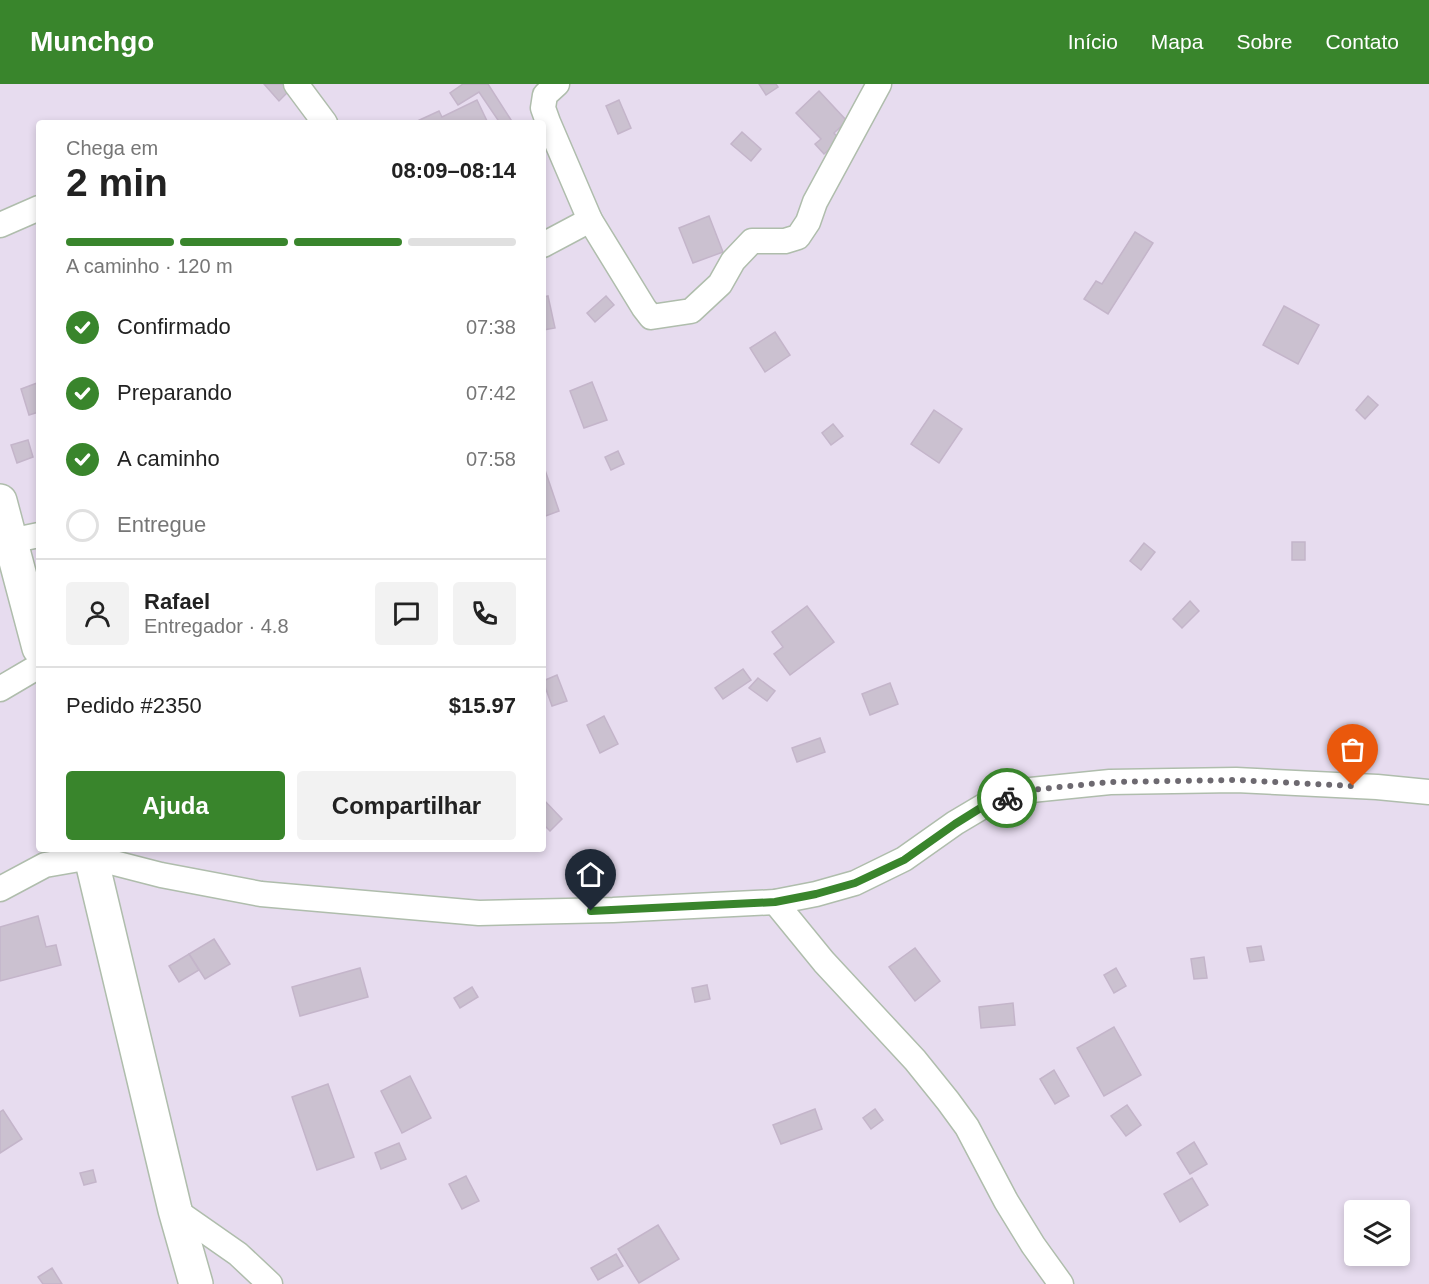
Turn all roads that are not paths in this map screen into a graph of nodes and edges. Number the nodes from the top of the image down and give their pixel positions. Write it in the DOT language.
graph roads {
  1 [pos="296,84"];
  2 [pos="557,84"];
  3 [pos="879,84"];
  4 [pos="323,120"];
  5 [pos="36,209"];
  6 [pos="590,220"];
  7 [pos="0,225"];
  8 [pos="546,243"];
  9 [pos="0,501"];
  10 [pos="25,538"];
  11 [pos="36,624"];
  12 [pos="36,668"];
  13 [pos="0,689"];
  14 [pos="1429,792"];
  15 [pos="90,853"];
  16 [pos="0,889"];
  17 [pos="775,902"];
  18 [pos="175,1210"];
  19 [pos="196,1284"];
  20 [pos="270,1284"];
  21 [pos="1061,1284"];
  1 -- 4 [label="street"];
  2 -- 6 [label="street"];
  3 -- 6 [label="street"];
  5 -- 7 [label="street"];
  6 -- 8 [label="street"];
  9 -- 10 [label="street"];
  10 -- 11 [label="street"];
  12 -- 13 [label="street"];
  14 -- 17 [label="street"];
  15 -- 16 [label="street"];
  15 -- 17 [label="street"];
  15 -- 18 [label="street"];
  17 -- 21 [label="street"];
  18 -- 19 [label="street"];
  18 -- 20 [label="street"];
}
